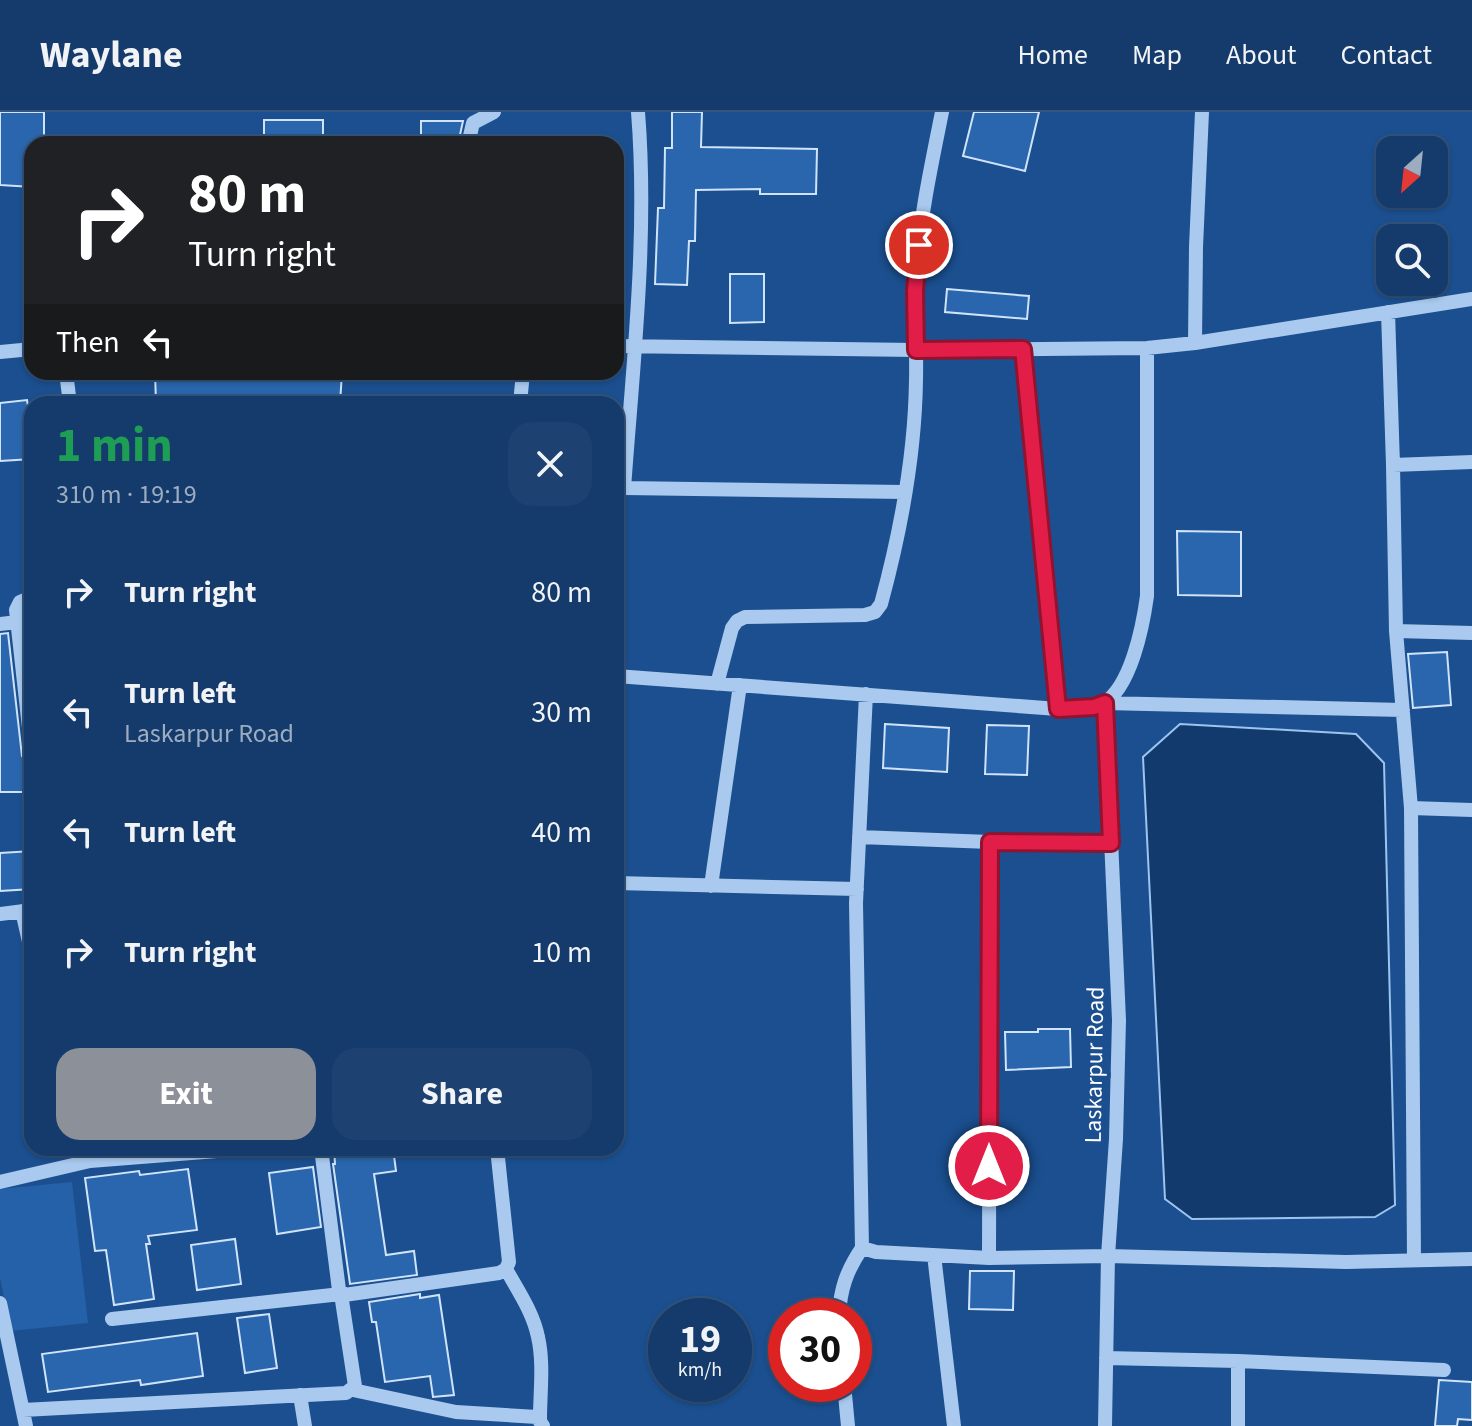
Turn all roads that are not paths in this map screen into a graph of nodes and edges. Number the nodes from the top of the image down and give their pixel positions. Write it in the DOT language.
graph roads {
  1 [pos="494,112"];
  2 [pos="638,112"];
  3 [pos="942,112"];
  4 [pos="1202,112"];
  5 [pos="470,136"];
  6 [pos="1472,299"];
  7 [pos="1388,312"];
  8 [pos="1195,343"];
  9 [pos="624,346"];
  10 [pos="634,346"];
  11 [pos="1147,348"];
  12 [pos="1023,349"];
  13 [pos="24,350"];
  14 [pos="916,350"];
  15 [pos="0,352"];
  16 [pos="624,447"];
  17 [pos="1472,462"];
  18 [pos="1393,465"];
  19 [pos="624,488"];
  20 [pos="904,492"];
  21 [pos="24,602"];
  22 [pos="17,622"];
  23 [pos="0,624"];
  24 [pos="1396,631"];
  25 [pos="1472,633"];
  26 [pos="624,677"];
  27 [pos="24,684"];
  28 [pos="717,684"];
  29 [pos="740,685"];
  30 [pos="866,694"];
  31 [pos="1105,703"];
  32 [pos="1058,709"];
  33 [pos="1403,710"];
  34 [pos="1411,808"];
  35 [pos="1472,810"];
  36 [pos="859,837"];
  37 [pos="990,842"];
  38 [pos="1111,843"];
  39 [pos="624,883"];
  40 [pos="711,886"];
  41 [pos="857,889"];
  42 [pos="24,911"];
  43 [pos="0,914"];
  44 [pos="86,1156"];
  45 [pos="322,1156"];
  46 [pos="498,1156"];
  47 [pos="0,1182"];
  48 [pos="862,1248"];
  49 [pos="934,1255"];
  50 [pos="1108,1256"];
  51 [pos="989,1258"];
  52 [pos="1472,1259"];
  53 [pos="1414,1260"];
  54 [pos="506,1269"];
  55 [pos="341,1294"];
  56 [pos="841,1298"];
  57 [pos="0,1305"];
  58 [pos="112,1319"];
  59 [pos="1106,1358"];
  60 [pos="1238,1361"];
  61 [pos="1444,1370"];
  62 [pos="353,1390"];
  63 [pos="300,1395"];
  64 [pos="846,1402"];
  65 [pos="23,1410"];
  66 [pos="541,1422"];
  67 [pos="26,1426"];
  68 [pos="305,1426"];
  69 [pos="848,1426"];
  70 [pos="954,1426"];
  71 [pos="1105,1426"];
  72 [pos="1238,1426"];
  1 -- 5 [label="street"];
  2 -- 10 [label="street"];
  3 -- 14 [label="street"];
  4 -- 8 [label="street"];
  6 -- 7 [label="street"];
  7 -- 8 [label="street"];
  7 -- 18 [label="street"];
  8 -- 11 [label="street"];
  9 -- 10 [label="street"];
  10 -- 14 [label="street"];
  10 -- 16 [label="street"];
  11 -- 12 [label="street"];
  11 -- 31 [label="street"];
  12 -- 14 [label="street"];
  12 -- 32 [label="street"];
  13 -- 15 [label="street"];
  14 -- 20 [label="street"];
  17 -- 18 [label="street"];
  18 -- 24 [label="street"];
  19 -- 20 [label="street"];
  20 -- 28 [label="street"];
  21 -- 22 [label="street"];
  22 -- 23 [label="street"];
  22 -- 27 [label="street"];
  24 -- 25 [label="street"];
  24 -- 33 [label="street"];
  26 -- 28 [label="street"];
  28 -- 29 [label="street"];
  29 -- 30 [label="street"];
  29 -- 40 [label="street"];
  30 -- 32 [label="street"];
  30 -- 36 [label="street"];
  31 -- 32 [label="street"];
  31 -- 33 [label="street"];
  31 -- 38 [label="street, Laskarpur Road"];
  33 -- 34 [label="street"];
  34 -- 35 [label="street"];
  34 -- 53 [label="street"];
  36 -- 37 [label="street"];
  36 -- 41 [label="street"];
  37 -- 38 [label="street"];
  37 -- 51 [label="street"];
  38 -- 50 [label="street, Laskarpur Road"];
  39 -- 40 [label="street"];
  40 -- 41 [label="street"];
  41 -- 48 [label="street"];
  42 -- 43 [label="street"];
  44 -- 47 [label="street"];
  45 -- 55 [label="street"];
  46 -- 54 [label="street"];
  48 -- 49 [label="street"];
  48 -- 56 [label="street"];
  49 -- 51 [label="street"];
  49 -- 70 [label="street"];
  50 -- 51 [label="street"];
  50 -- 53 [label="street"];
  50 -- 59 [label="street, Laskarpur Road"];
  52 -- 53 [label="street"];
  54 -- 55 [label="street"];
  54 -- 66 [label="street"];
  55 -- 58 [label="street"];
  55 -- 62 [label="street"];
  57 -- 65 [label="street"];
  59 -- 60 [label="street"];
  59 -- 71 [label="street, Laskarpur Road"];
  60 -- 61 [label="street"];
  60 -- 72 [label="street"];
  62 -- 63 [label="street"];
  62 -- 66 [label="street"];
  63 -- 65 [label="street"];
  63 -- 68 [label="street"];
  64 -- 69 [label="street"];
  65 -- 67 [label="street"];
}
